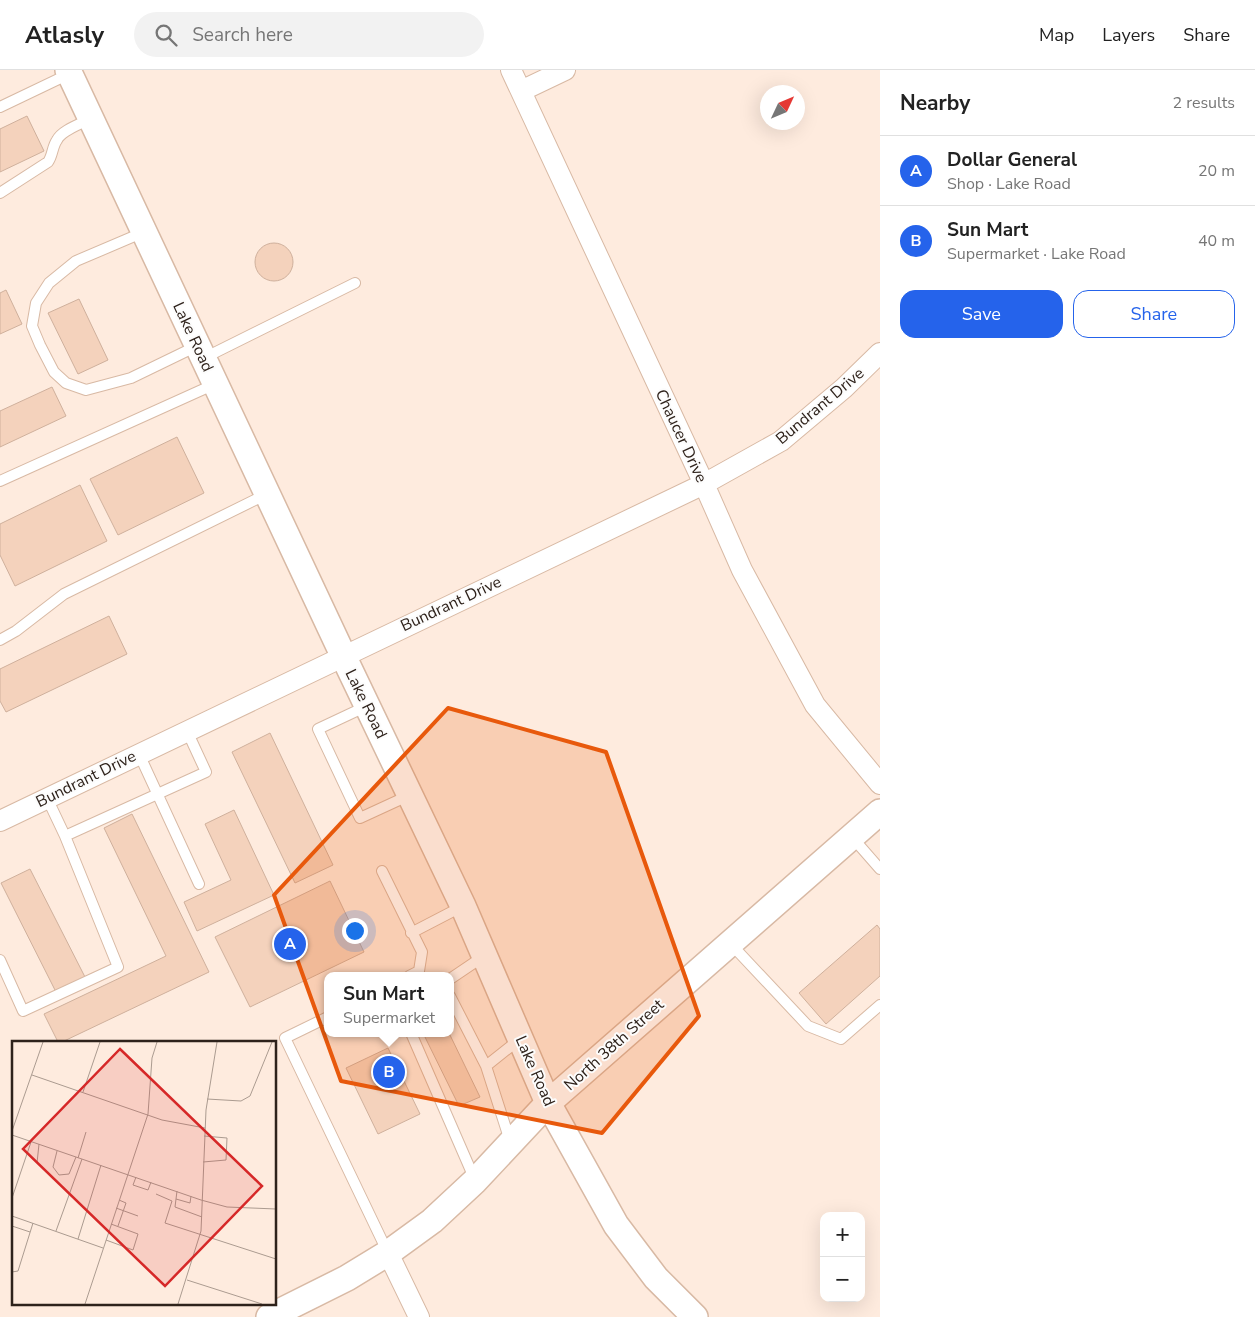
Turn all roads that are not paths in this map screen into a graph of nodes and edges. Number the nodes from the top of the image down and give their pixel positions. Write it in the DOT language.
graph roads {
  1 [pos="511,70"];
  2 [pos="564,70"];
  3 [pos="69,72"];
  4 [pos="521,91"];
  5 [pos="0,107"];
  6 [pos="91,119"];
  7 [pos="0,193"];
  8 [pos="144,232"];
  9 [pos="355,283"];
  10 [pos="200,352"];
  11 [pos="880,353"];
  12 [pos="215,384"];
  13 [pos="0,481"];
  14 [pos="704,484"];
  15 [pos="267,494"];
  16 [pos="0,640"];
  17 [pos="343,655"];
  18 [pos="367,706"];
  19 [pos="187,730"];
  20 [pos="139,754"];
  21 [pos="880,784"];
  22 [pos="156,794"];
  23 [pos="410,795"];
  24 [pos="48,798"];
  25 [pos="880,812"];
  26 [pos="0,821"];
  27 [pos="65,836"];
  28 [pos="852,836"];
  29 [pos="880,870"];
  30 [pos="382,871"];
  31 [pos="199,884"];
  32 [pos="463,906"];
  33 [pos="411,933"];
  34 [pos="730,943"];
  35 [pos="484,956"];
  36 [pos="0,960"];
  37 [pos="416,972"];
  38 [pos="454,976"];
  39 [pos="454,1004"];
  40 [pos="880,1004"];
  41 [pos="324,1019"];
  42 [pos="413,1037"];
  43 [pos="520,1038"];
  44 [pos="486,1066"];
  45 [pos="548,1104"];
  46 [pos="511,1144"];
  47 [pos="475,1181"];
  48 [pos="388,1253"];
  49 [pos="269,1317"];
  50 [pos="419,1317"];
  51 [pos="695,1317"];
  1 -- 4 [label="street, Chaucer Drive"];
  2 -- 4 [label="street"];
  3 -- 5 [label="lane"];
  3 -- 6 [label="street, Lake Road"];
  4 -- 14 [label="street, Chaucer Drive"];
  6 -- 7 [label="lane"];
  6 -- 8 [label="street, Lake Road"];
  8 -- 10 [label="street, Lake Road"];
  8 -- 10 [label="lane"];
  9 -- 10 [label="lane"];
  10 -- 12 [label="street, Lake Road"];
  11 -- 14 [label="street, Bundrant Drive"];
  12 -- 13 [label="lane"];
  12 -- 15 [label="street, Lake Road"];
  14 -- 17 [label="street, Bundrant Drive"];
  14 -- 21 [label="street, Chaucer Drive"];
  15 -- 16 [label="lane"];
  15 -- 17 [label="street, Lake Road"];
  17 -- 18 [label="street, Lake Road"];
  17 -- 19 [label="street, Bundrant Drive"];
  18 -- 23 [label="street, Lake Road"];
  18 -- 23 [label="lane"];
  19 -- 20 [label="street, Bundrant Drive"];
  19 -- 22 [label="lane"];
  20 -- 22 [label="lane"];
  20 -- 24 [label="street, Bundrant Drive"];
  22 -- 27 [label="lane"];
  22 -- 31 [label="lane"];
  23 -- 32 [label="street, Lake Road"];
  24 -- 26 [label="street, Bundrant Drive"];
  24 -- 27 [label="lane"];
  25 -- 28 [label="street, North 38th Street"];
  27 -- 36 [label="lane"];
  28 -- 29 [label="lane"];
  28 -- 34 [label="street, North 38th Street"];
  30 -- 33 [label="lane"];
  32 -- 33 [label="lane"];
  32 -- 35 [label="street, Lake Road"];
  33 -- 37 [label="lane"];
  34 -- 40 [label="lane"];
  34 -- 45 [label="street, North 38th Street"];
  35 -- 38 [label="lane"];
  35 -- 43 [label="street, Lake Road"];
  39 -- 44 [label="lane"];
  41 -- 48 [label="lane"];
  42 -- 47 [label="lane"];
  43 -- 44 [label="lane"];
  43 -- 45 [label="street, Lake Road"];
  44 -- 46 [label="lane"];
  45 -- 46 [label="street, North 38th Street"];
  45 -- 51 [label="street, Lake Road"];
  46 -- 47 [label="street, North 38th Street"];
  47 -- 48 [label="street, North 38th Street"];
  48 -- 49 [label="street, North 38th Street"];
  48 -- 50 [label="street"];
}
